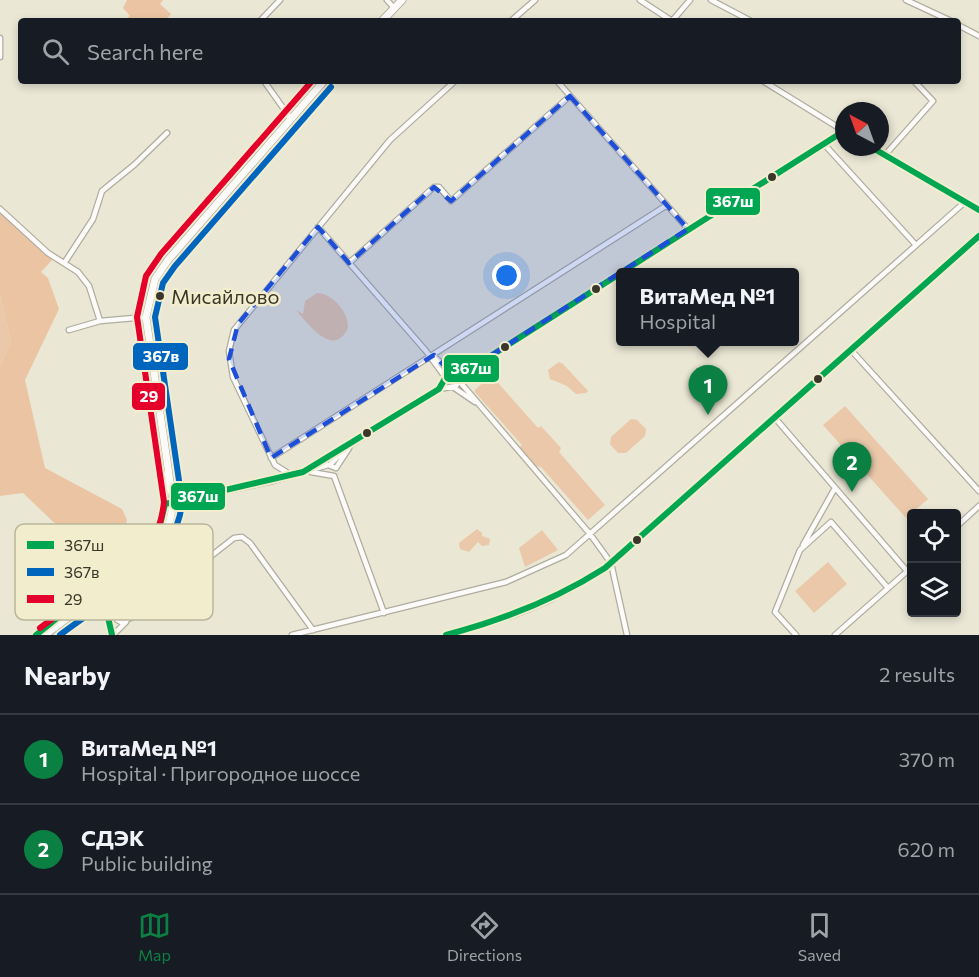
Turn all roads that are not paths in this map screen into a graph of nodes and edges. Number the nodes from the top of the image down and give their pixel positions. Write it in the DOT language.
graph roads {
  1 [pos="280,0"];
  2 [pos="387,0"];
  3 [pos="402,0"];
  4 [pos="536,0"];
  5 [pos="640,0"];
  6 [pos="690,0"];
  7 [pos="711,0"];
  8 [pos="906,0"];
  9 [pos="394,8"];
  10 [pos="263,18"];
  11 [pos="385,18"];
  12 [pos="515,18"];
  13 [pos="667,18"];
  14 [pos="675,18"];
  15 [pos="745,18"];
  16 [pos="945,18"];
  17 [pos="961,27"];
  18 [pos="979,36"];
  19 [pos="1,39"];
  20 [pos="0,57"];
  21 [pos="266,84"];
  22 [pos="321,84"];
  23 [pos="452,84"];
  24 [pos="560,84"];
  25 [pos="768,84"];
  26 [pos="918,84"];
  27 [pos="570,96"];
  28 [pos="291,119"];
  29 [pos="835,125"];
  30 [pos="167,133"];
  31 [pos="835,137"];
  32 [pos="824,144"];
  33 [pos="889,150"];
  34 [pos="887,156"];
  35 [pos="966,201"];
  36 [pos="667,205"];
  37 [pos="0,209"];
  38 [pos="979,210"];
  39 [pos="318,227"];
  40 [pos="688,228"];
  41 [pos="979,236"];
  42 [pos="915,244"];
  43 [pos="65,262"];
  44 [pos="349,263"];
  45 [pos="626,268"];
  46 [pos="616,274"];
  47 [pos="146,317"];
  48 [pos="100,321"];
  49 [pos="69,330"];
  50 [pos="851,350"];
  51 [pos="432,357"];
  52 [pos="467,370"];
  53 [pos="450,372"];
  54 [pos="457,373"];
  55 [pos="445,379"];
  56 [pos="460,381"];
  57 [pos="451,387"];
  58 [pos="439,389"];
  59 [pos="474,402"];
  60 [pos="775,418"];
  61 [pos="354,443"];
  62 [pos="271,458"];
  63 [pos="328,465"];
  64 [pos="336,468"];
  65 [pos="303,472"];
  66 [pos="325,474"];
  67 [pos="291,475"];
  68 [pos="334,476"];
  69 [pos="835,488"];
  70 [pos="979,491"];
  71 [pos="169,503"];
  72 [pos="979,506"];
  73 [pos="961,523"];
  74 [pos="167,524"];
  75 [pos="590,534"];
  76 [pos="800,550"];
  77 [pos="213,554"];
  78 [pos="611,563"];
  79 [pos="907,567"];
  80 [pos="907,571"];
  81 [pos="888,588"];
  82 [pos="384,613"];
  83 [pos="56,620"];
  84 [pos="64,620"];
  85 [pos="110,620"];
  86 [pos="130,620"];
  87 [pos="313,630"];
  88 [pos="36,635"];
  89 [pos="45,635"];
  90 [pos="113,635"];
  91 [pos="292,635"];
  92 [pos="446,635"];
  93 [pos="627,635"];
  94 [pos="796,635"];
  95 [pos="835,635"];
  1 -- 10 [label="street"];
  2 -- 9 [label="street"];
  3 -- 9 [label="main road"];
  4 -- 12 [label="street"];
  5 -- 13 [label="street"];
  6 -- 14 [label="street"];
  7 -- 15 [label="street"];
  8 -- 16 [label="street"];
  9 -- 11 [label="main road"];
  17 -- 18 [label="street"];
  19 -- 20 [label="street"];
  21 -- 28 [label="street"];
  22 -- 28 [label="main road"];
  23 -- 39 [label="street"];
  24 -- 27 [label="street"];
  25 -- 29 [label="street"];
  26 -- 33 [label="street"];
  27 -- 36 [label="street"];
  27 -- 44 [label="street"];
  28 -- 47 [label="main road"];
  30 -- 43 [label="street"];
  31 -- 32 [label="street"];
  32 -- 40 [label="street"];
  32 -- 42 [label="street"];
  34 -- 35 [label="street"];
  35 -- 38 [label="street"];
  35 -- 42 [label="street"];
  36 -- 40 [label="street"];
  36 -- 51 [label="street"];
  37 -- 43 [label="street"];
  39 -- 44 [label="street"];
  39 -- 62 [label="street"];
  40 -- 45 [label="street"];
  41 -- 50 [label="street"];
  42 -- 75 [label="street"];
  43 -- 48 [label="street"];
  44 -- 51 [label="street"];
  46 -- 52 [label="street"];
  47 -- 48 [label="street"];
  47 -- 71 [label="main road"];
  48 -- 49 [label="street"];
  50 -- 60 [label="street"];
  50 -- 70 [label="street"];
  51 -- 53 [label="street"];
  51 -- 55 [label="street"];
  51 -- 62 [label="street"];
  52 -- 54 [label="street"];
  52 -- 56 [label="street"];
  53 -- 54 [label="street"];
  53 -- 55 [label="street"];
  54 -- 56 [label="street"];
  55 -- 57 [label="street"];
  55 -- 58 [label="street"];
  56 -- 57 [label="street"];
  56 -- 59 [label="street"];
  57 -- 58 [label="street"];
  57 -- 59 [label="street"];
  58 -- 61 [label="street"];
  59 -- 75 [label="street"];
  60 -- 69 [label="street"];
  60 -- 78 [label="street"];
  61 -- 63 [label="street"];
  61 -- 64 [label="street"];
  62 -- 67 [label="street"];
  63 -- 64 [label="street"];
  63 -- 65 [label="street"];
  63 -- 66 [label="street"];
  64 -- 68 [label="street"];
  65 -- 66 [label="street"];
  65 -- 67 [label="street"];
  66 -- 68 [label="street"];
  67 -- 71 [label="street"];
  68 -- 82 [label="street"];
  69 -- 76 [label="street"];
  69 -- 79 [label="street"];
  71 -- 74 [label="main road"];
  72 -- 73 [label="street"];
  75 -- 78 [label="street"];
  75 -- 82 [label="street"];
  76 -- 81 [label="street"];
  76 -- 94 [label="street"];
  77 -- 87 [label="street"];
  78 -- 92 [label="street"];
  78 -- 93 [label="street"];
  80 -- 81 [label="street"];
  81 -- 95 [label="street"];
  82 -- 87 [label="street"];
  83 -- 88 [label="main road"];
  84 -- 89 [label="main road"];
  85 -- 90 [label="street"];
  86 -- 90 [label="street"];
  87 -- 91 [label="street"];
}
